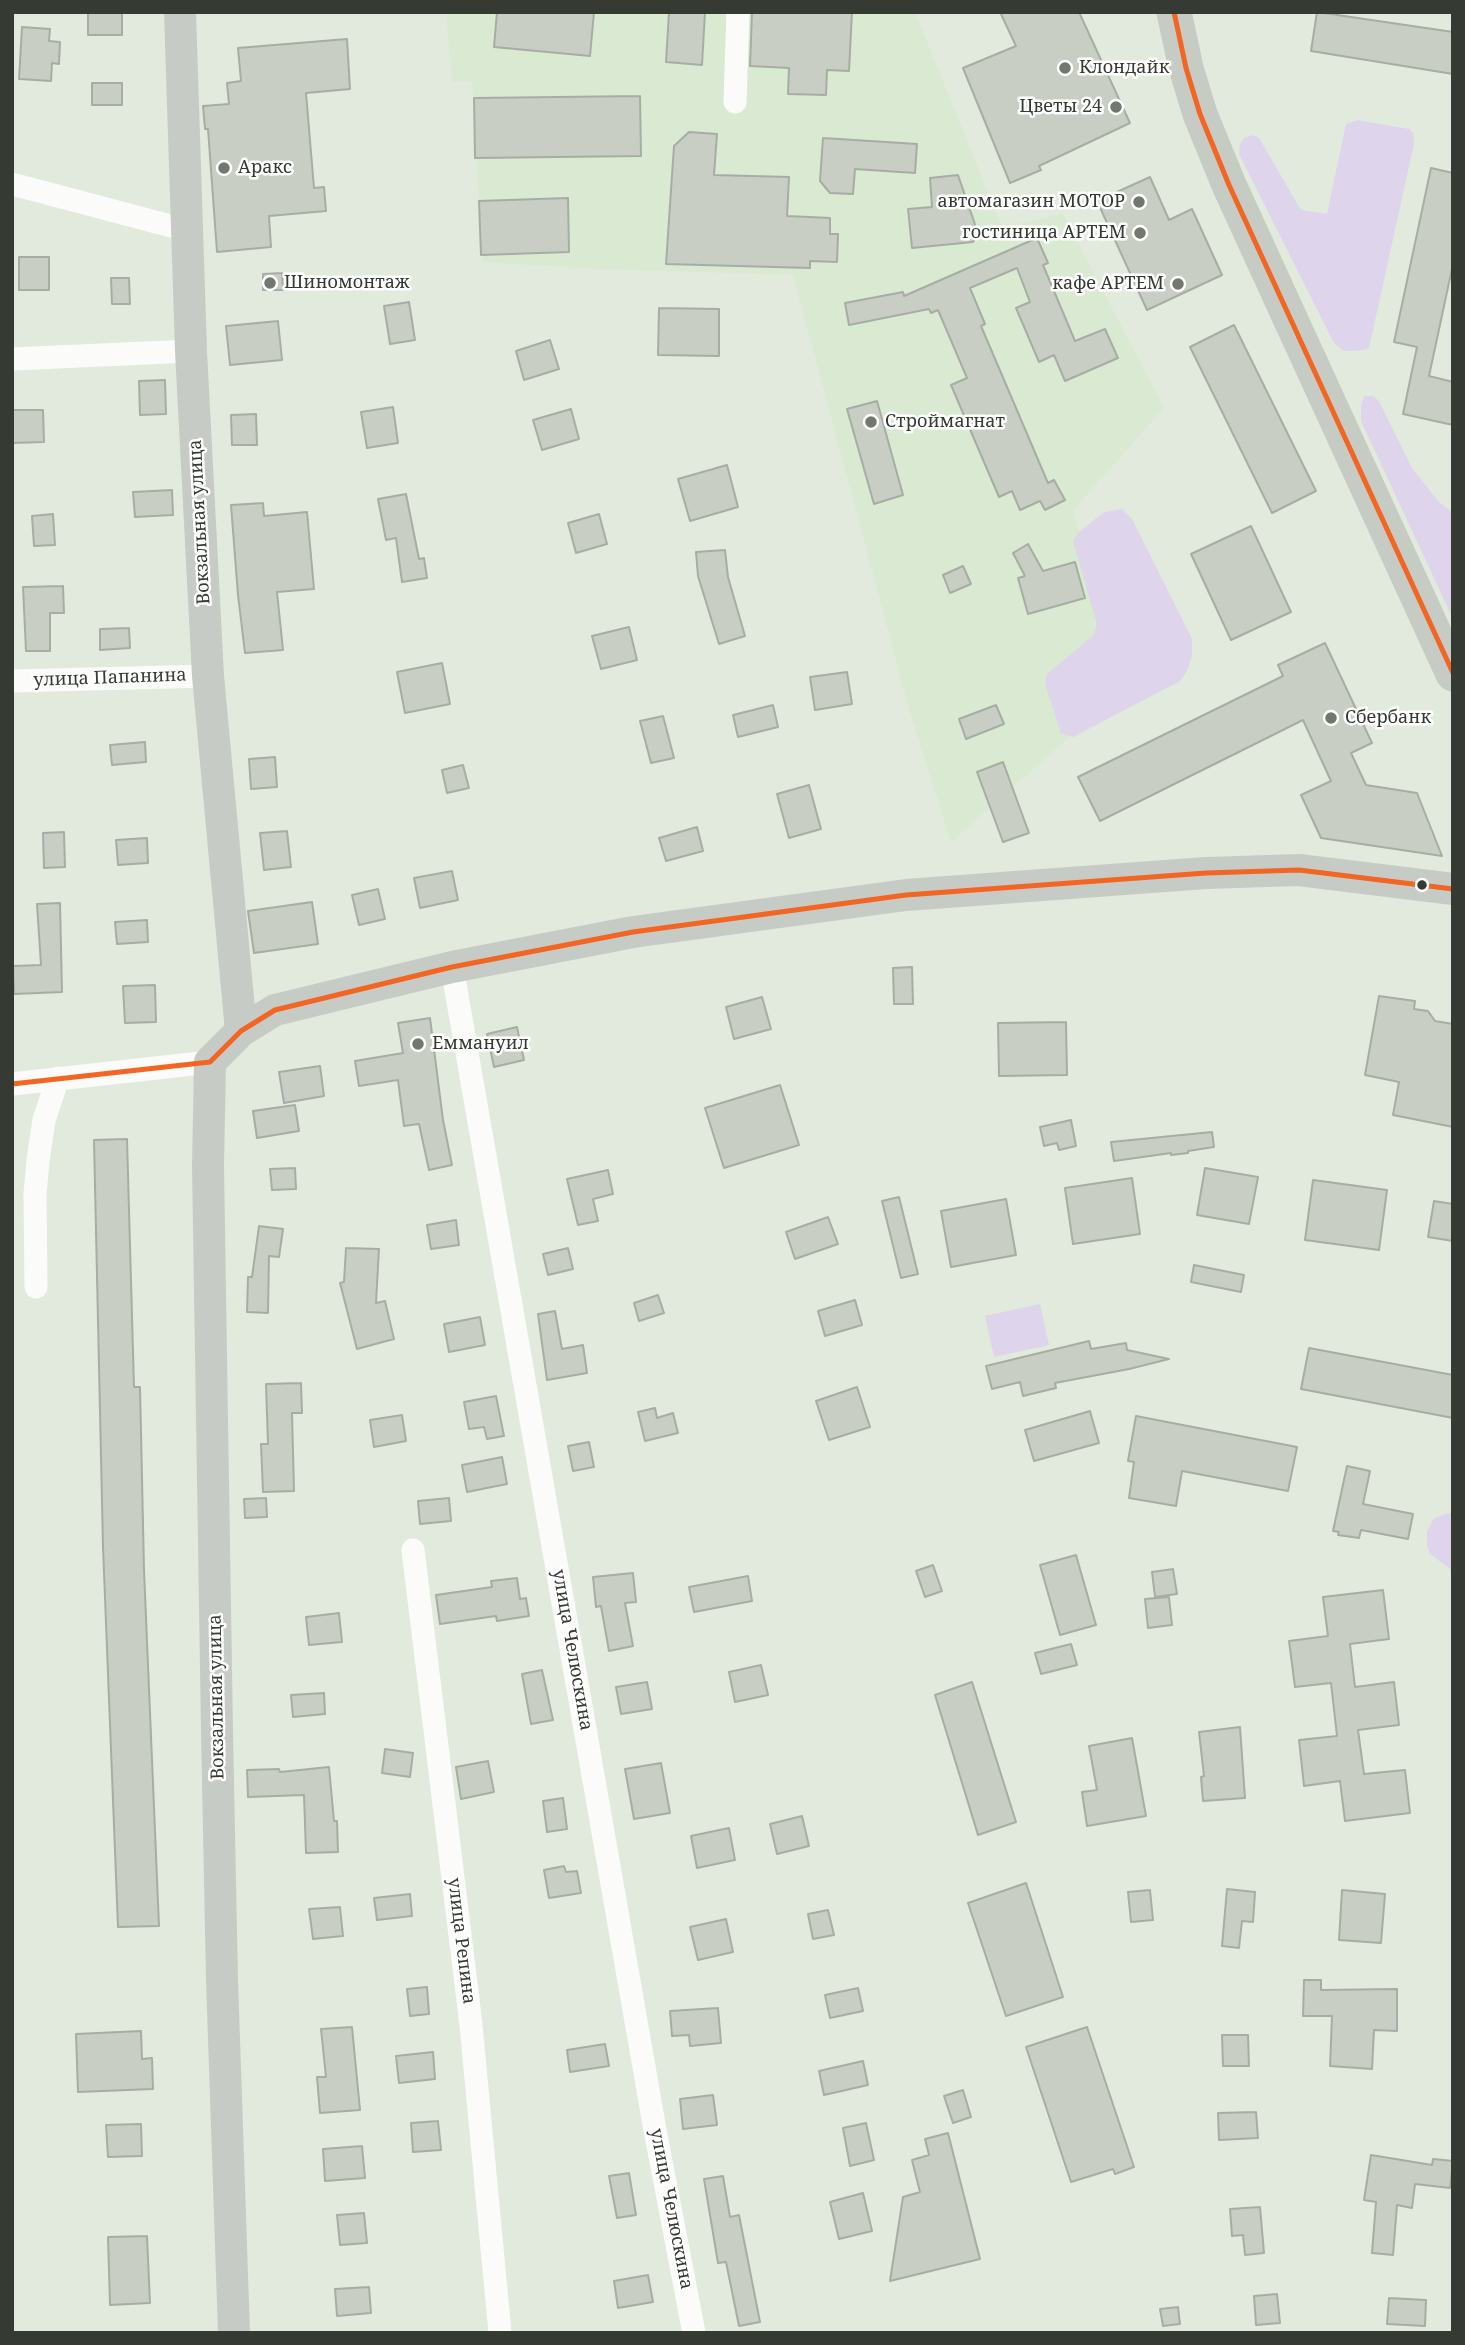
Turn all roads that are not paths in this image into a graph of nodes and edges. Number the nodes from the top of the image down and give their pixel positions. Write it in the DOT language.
graph roads {
  1 [pos="180,12"];
  2 [pos="738,12"];
  3 [pos="1174,12"];
  4 [pos="735,102"];
  5 [pos="12,184"];
  6 [pos="186,230"];
  7 [pos="191,351"];
  8 [pos="12,359"];
  9 [pos="1453,674"];
  10 [pos="208,676"];
  11 [pos="12,681"];
  12 [pos="1453,889"];
  13 [pos="452,967"];
  14 [pos="241,1031"];
  15 [pos="210,1062"];
  16 [pos="58,1078"];
  17 [pos="12,1084"];
  18 [pos="36,1287"];
  19 [pos="413,1550"];
  20 [pos="234,2333"];
  21 [pos="500,2333"];
  22 [pos="694,2333"];
  1 -- 6 [label="main road, Вокзальная улица"];
  2 -- 4 [label="street"];
  3 -- 9 [label="main road"];
  5 -- 6 [label="street"];
  6 -- 7 [label="main road, Вокзальная улица"];
  7 -- 8 [label="street"];
  7 -- 10 [label="main road, Вокзальная улица"];
  10 -- 11 [label="street, улица Папанина"];
  10 -- 14 [label="main road, Вокзальная улица"];
  12 -- 13 [label="main road"];
  13 -- 14 [label="main road"];
  13 -- 22 [label="street, улица Челюскина"];
  14 -- 15 [label="main road"];
  15 -- 16 [label="street"];
  15 -- 20 [label="main road, Вокзальная улица"];
  16 -- 17 [label="street"];
  16 -- 18 [label="street"];
  19 -- 21 [label="street, улица Репина"];
}
